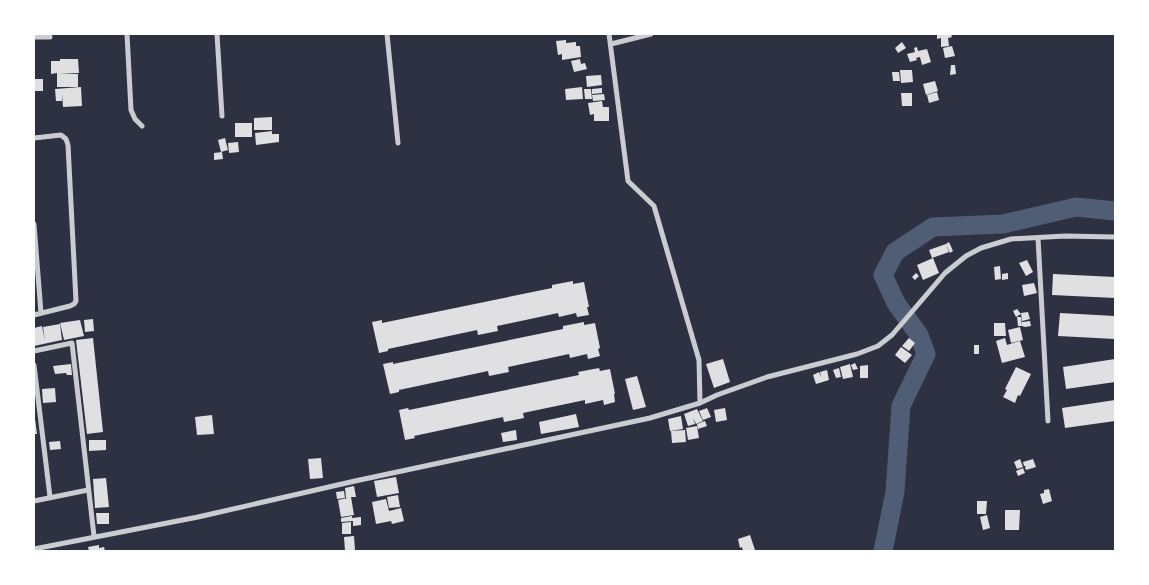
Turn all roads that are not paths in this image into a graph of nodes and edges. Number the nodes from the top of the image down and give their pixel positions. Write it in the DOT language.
graph roads {
  1 [pos="127,34"];
  2 [pos="217,34"];
  3 [pos="387,34"];
  4 [pos="609,34"];
  5 [pos="651,34"];
  6 [pos="34,37"];
  7 [pos="50,37"];
  8 [pos="611,44"];
  9 [pos="222,116"];
  10 [pos="142,126"];
  11 [pos="34,138"];
  12 [pos="398,143"];
  13 [pos="34,224"];
  14 [pos="1115,237"];
  15 [pos="1038,238"];
  16 [pos="42,313"];
  17 [pos="34,315"];
  18 [pos="34,350"];
  19 [pos="34,365"];
  20 [pos="700,403"];
  21 [pos="1048,421"];
  22 [pos="88,490"];
  23 [pos="50,497"];
  24 [pos="34,501"];
  25 [pos="94,536"];
  26 [pos="34,549"];
  1 -- 10 [label="street"];
  2 -- 9 [label="street"];
  3 -- 12 [label="street"];
  4 -- 8 [label="street"];
  5 -- 8 [label="street"];
  6 -- 7 [label="street"];
  8 -- 20 [label="street"];
  11 -- 16 [label="street"];
  13 -- 16 [label="street"];
  14 -- 15 [label="street"];
  15 -- 20 [label="street"];
  15 -- 21 [label="street"];
  16 -- 17 [label="street"];
  18 -- 22 [label="street"];
  19 -- 23 [label="street"];
  20 -- 25 [label="street"];
  22 -- 23 [label="street"];
  22 -- 25 [label="street"];
  23 -- 24 [label="street"];
  25 -- 26 [label="street"];
}
